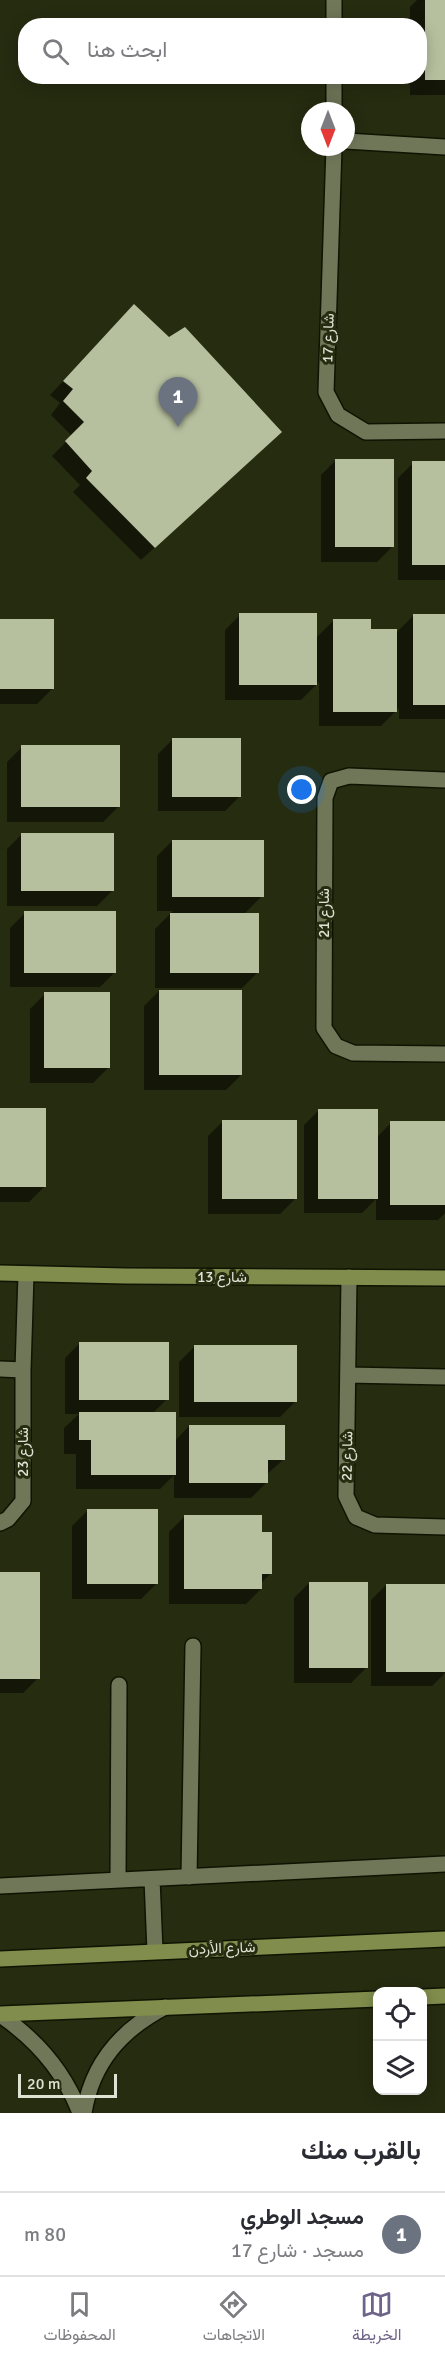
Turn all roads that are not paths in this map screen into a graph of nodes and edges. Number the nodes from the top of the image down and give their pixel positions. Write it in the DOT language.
graph roads {
  1 [pos="334,0"];
  2 [pos="334,18"];
  3 [pos="334,84"];
  4 [pos="334,102"];
  5 [pos="355,142"];
  6 [pos="445,147"];
  7 [pos="334,156"];
  8 [pos="445,431"];
  9 [pos="445,780"];
  10 [pos="445,1054"];
  11 [pos="0,1273"];
  12 [pos="26,1274"];
  13 [pos="349,1277"];
  14 [pos="445,1278"];
  15 [pos="0,1369"];
  16 [pos="23,1370"];
  17 [pos="348,1375"];
  18 [pos="445,1377"];
  19 [pos="0,1523"];
  20 [pos="445,1527"];
  21 [pos="193,1646"];
  22 [pos="119,1685"];
  23 [pos="445,1864"];
  24 [pos="189,1877"];
  25 [pos="152,1879"];
  26 [pos="118,1880"];
  27 [pos="0,1886"];
  28 [pos="445,1938"];
  29 [pos="155,1951"];
  30 [pos="0,1959"];
  31 [pos="445,1996"];
  32 [pos="427,1997"];
  33 [pos="373,1999"];
  34 [pos="165,2007"];
  35 [pos="0,2015"];
  36 [pos="82,2113"];
  1 -- 2 [label="street"];
  3 -- 4 [label="street"];
  5 -- 6 [label="street"];
  7 -- 8 [label="street, شارع 17"];
  9 -- 10 [label="street, شارع 21"];
  11 -- 12 [label="main road, شارع 13"];
  12 -- 13 [label="main road, شارع 13"];
  12 -- 16 [label="street, 23 شارع"];
  13 -- 14 [label="main road, شارع 13"];
  13 -- 17 [label="street, شارع 22"];
  15 -- 16 [label="street"];
  16 -- 19 [label="street, 23 شارع"];
  17 -- 18 [label="street"];
  17 -- 20 [label="street, شارع 22"];
  21 -- 24 [label="street"];
  22 -- 26 [label="street"];
  23 -- 24 [label="street"];
  24 -- 25 [label="street"];
  25 -- 26 [label="street"];
  25 -- 29 [label="street"];
  26 -- 27 [label="street"];
  28 -- 29 [label="main road, شارع الأردن"];
  29 -- 30 [label="main road, شارع الأردن"];
  31 -- 32 [label="main road"];
  33 -- 34 [label="main road"];
  34 -- 35 [label="main road"];
  34 -- 36 [label="street"];
  35 -- 36 [label="street"];
}
